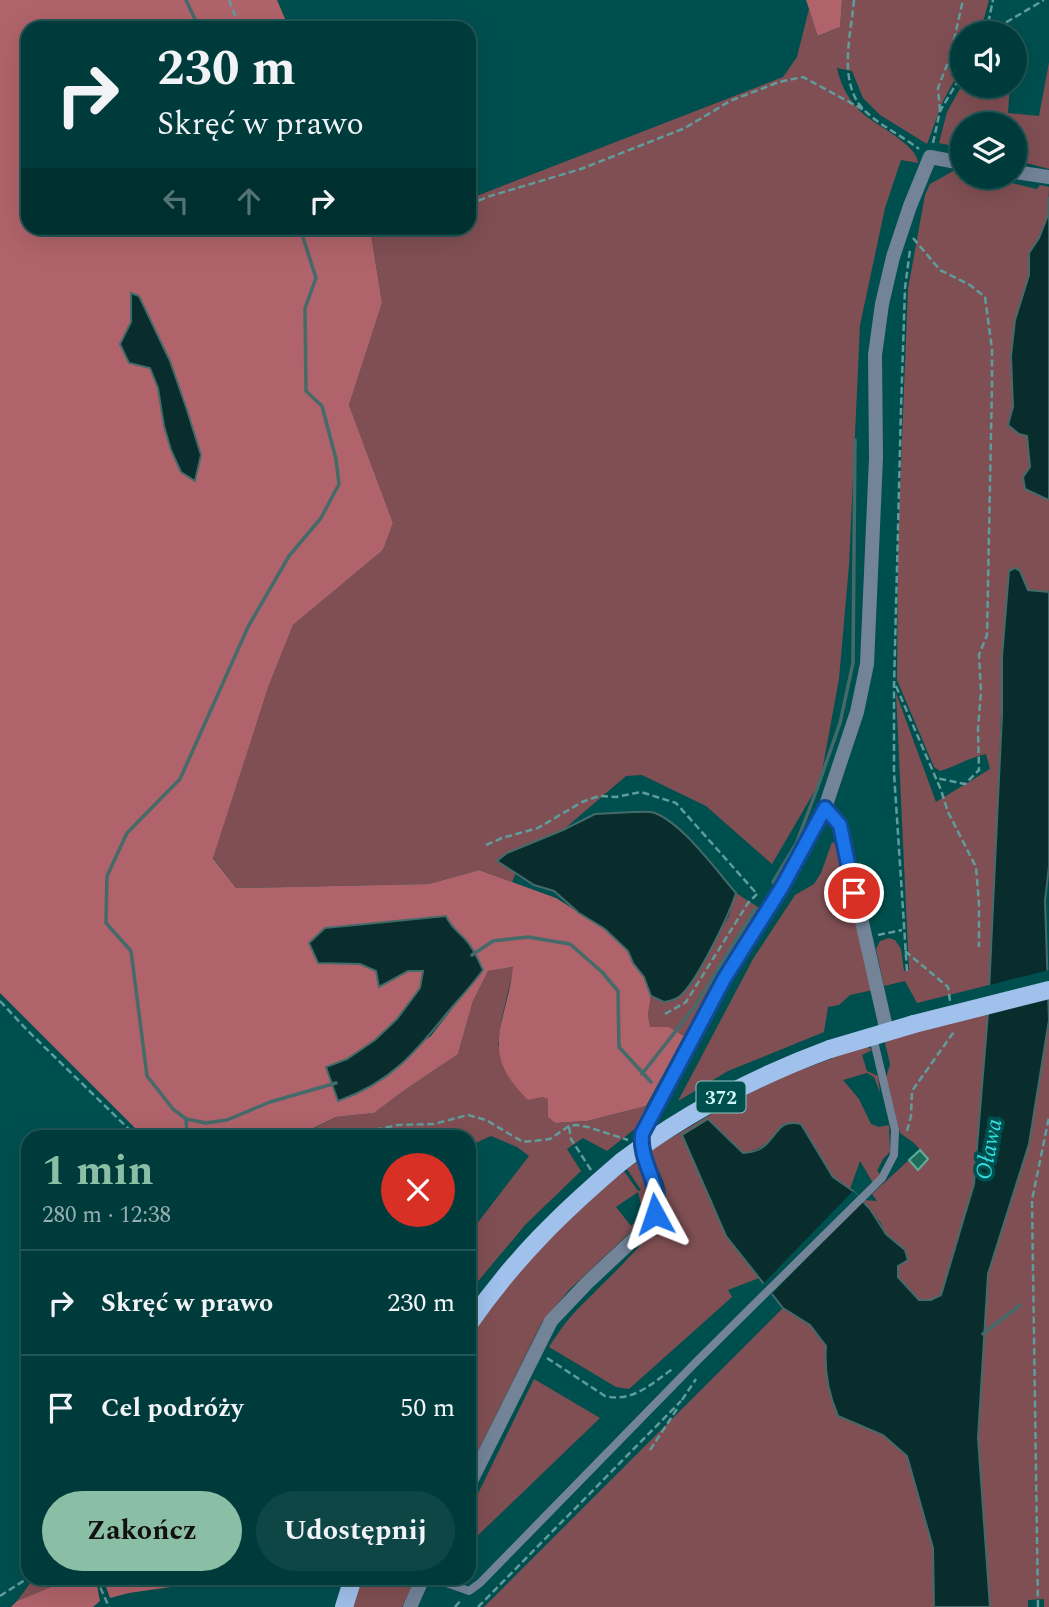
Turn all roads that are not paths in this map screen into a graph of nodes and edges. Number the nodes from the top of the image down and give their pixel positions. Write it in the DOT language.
graph roads {
  1 [pos="950,161"];
  2 [pos="825,808"];
  3 [pos="1049,990"];
  4 [pos="880,1034"];
  5 [pos="476,1315"];
  6 [pos="476,1471"];
  7 [pos="351,1585"];
  8 [pos="420,1585"];
  9 [pos="452,1585"];
  10 [pos="344,1607"];
  11 [pos="410,1607"];
  1 -- 2 [label="street"];
  2 -- 4 [label="street"];
  2 -- 6 [label="street"];
  3 -- 4 [label="main road, 372, bridge"];
  4 -- 5 [label="main road, 372, bridge"];
  4 -- 9 [label="lane"];
  7 -- 10 [label="main road"];
  8 -- 11 [label="street"];
}
